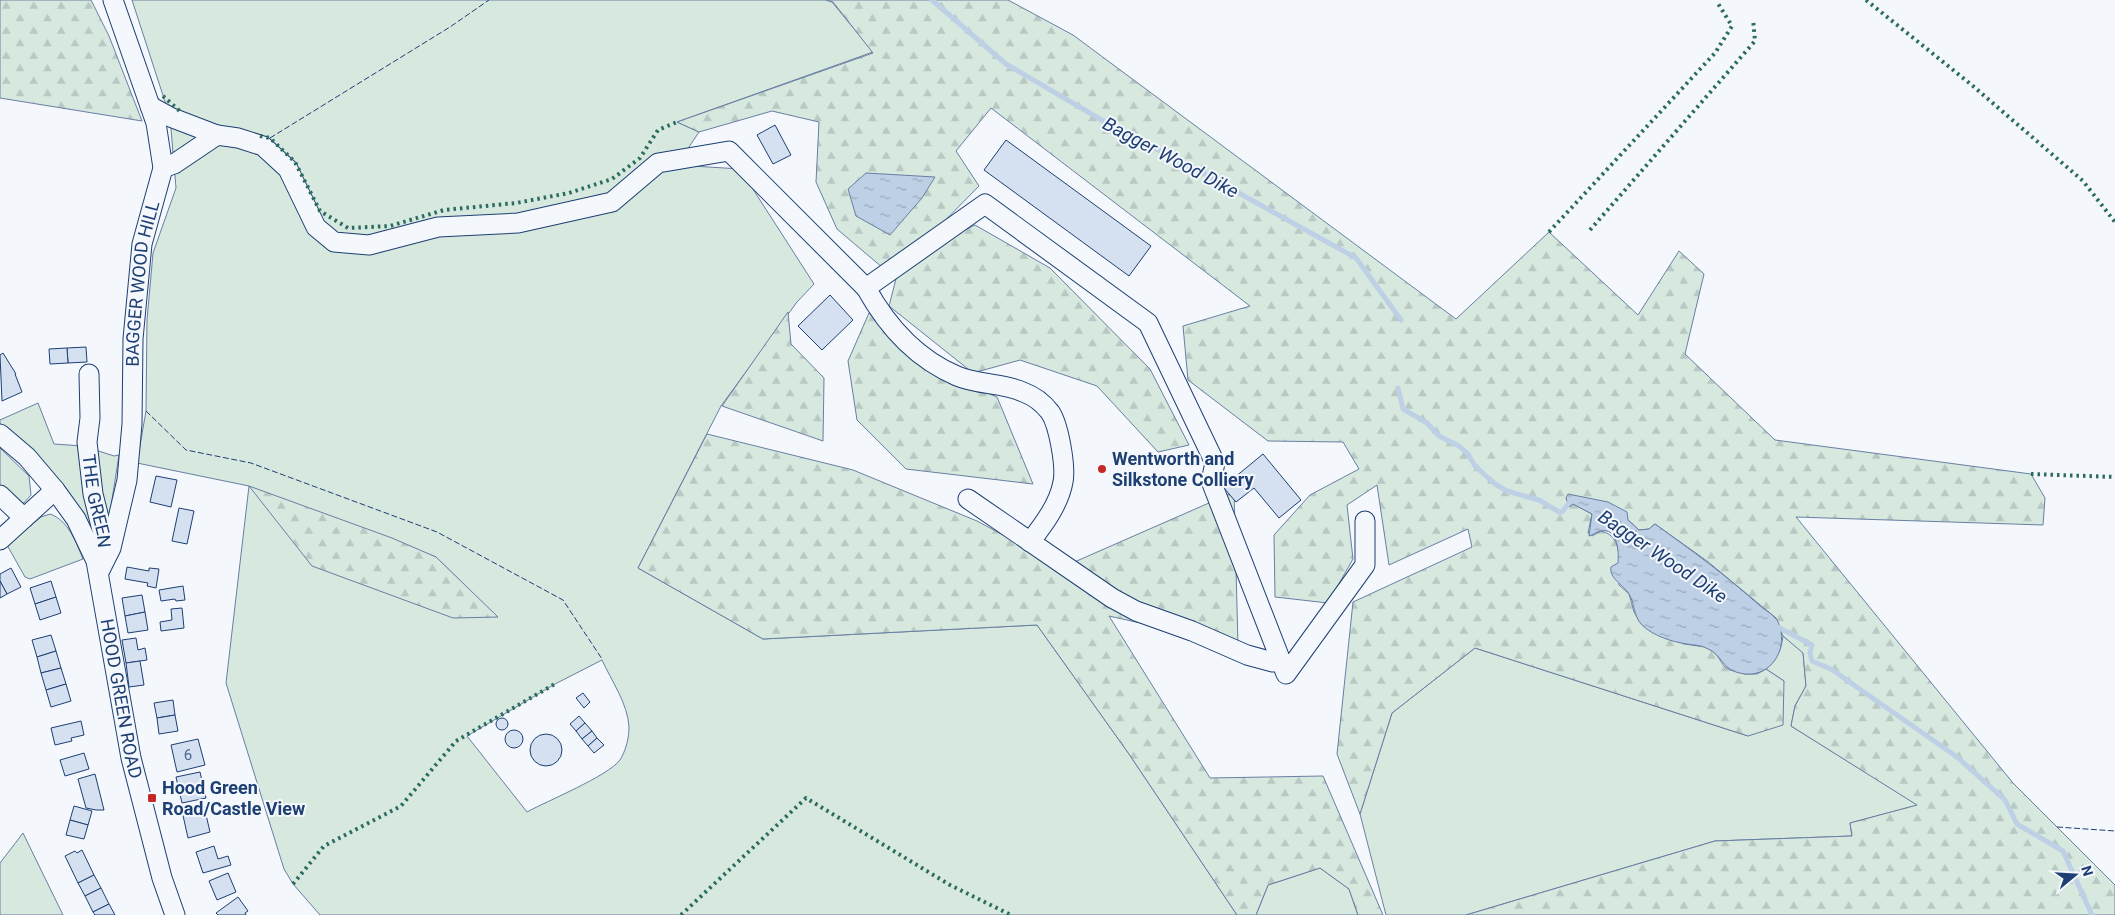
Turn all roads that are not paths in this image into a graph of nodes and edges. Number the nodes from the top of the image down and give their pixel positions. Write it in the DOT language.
graph roads {
  1 [pos="113,0"];
  2 [pos="150,106"];
  3 [pos="217,135"];
  4 [pos="163,168"];
  5 [pos="866,288"];
  6 [pos="89,374"];
  7 [pos="0,434"];
  8 [pos="55,490"];
  9 [pos="0,494"];
  10 [pos="968,499"];
  11 [pos="24,518"];
  12 [pos="1365,521"];
  13 [pos="0,540"];
  14 [pos="1030,542"];
  15 [pos="102,565"];
  16 [pos="1280,660"];
  17 [pos="175,915"];
  1 -- 2 [label="street, BAGGER WOOD HILL"];
  2 -- 3 [label="street"];
  2 -- 4 [label="street, BAGGER WOOD HILL"];
  3 -- 4 [label="street"];
  3 -- 5 [label="street"];
  4 -- 15 [label="street, BAGGER WOOD HILL"];
  5 -- 14 [label="street"];
  5 -- 16 [label="street"];
  6 -- 15 [label="street, THE GREEN"];
  7 -- 8 [label="street, HOOD GREEN ROAD"];
  8 -- 11 [label="street"];
  8 -- 15 [label="street, HOOD GREEN ROAD"];
  9 -- 11 [label="street"];
  10 -- 14 [label="street"];
  11 -- 13 [label="street"];
  12 -- 16 [label="street"];
  14 -- 16 [label="street"];
  15 -- 17 [label="street, HOOD GREEN ROAD"];
}
